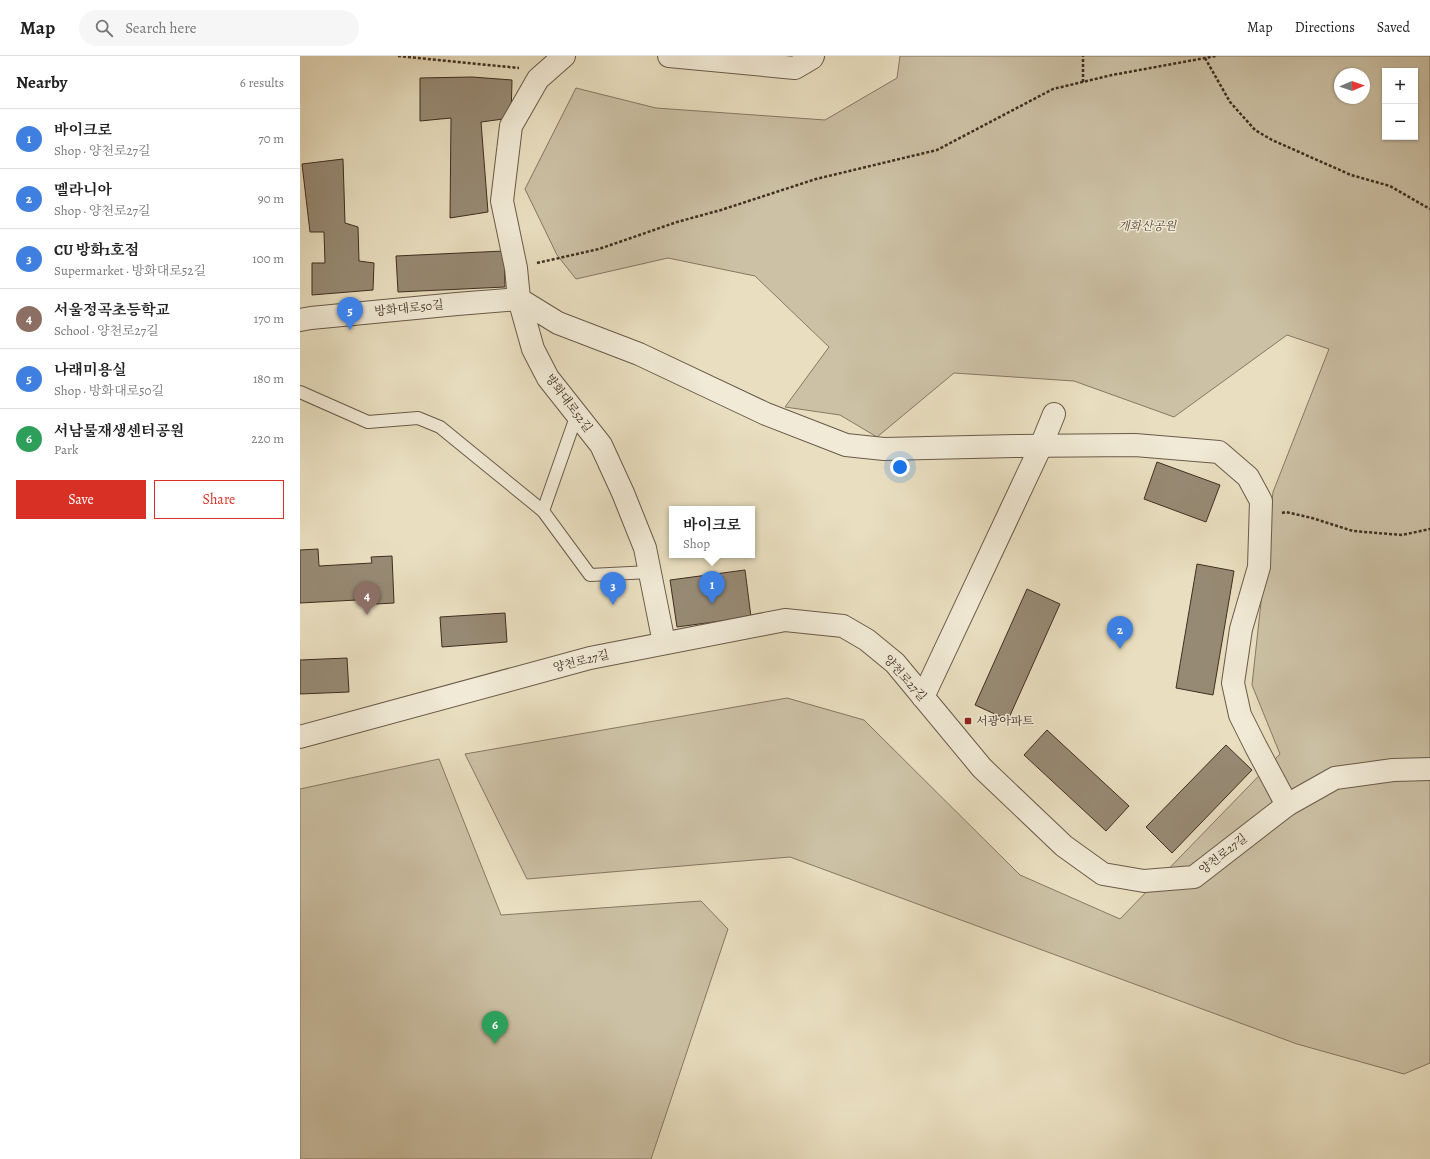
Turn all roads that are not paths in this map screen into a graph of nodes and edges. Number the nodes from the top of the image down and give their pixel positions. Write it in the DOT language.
graph roads {
  1 [pos="564,56"];
  2 [pos="669,56"];
  3 [pos="813,56"];
  4 [pos="519,299"];
  5 [pos="300,320"];
  6 [pos="300,392"];
  7 [pos="576,414"];
  8 [pos="1054,414"];
  9 [pos="1041,446"];
  10 [pos="543,511"];
  11 [pos="650,572"];
  12 [pos="664,643"];
  13 [pos="923,697"];
  14 [pos="300,737"];
  15 [pos="1430,769"];
  16 [pos="1287,805"];
  1 -- 4 [label="street, 방화대로52길"];
  2 -- 3 [label="street"];
  4 -- 5 [label="street, 방화대로50길"];
  4 -- 7 [label="street, 방화대로52길"];
  4 -- 9 [label="street"];
  6 -- 10 [label="lane"];
  7 -- 10 [label="lane"];
  7 -- 11 [label="street, 방화대로52길"];
  8 -- 9 [label="street"];
  9 -- 13 [label="street"];
  9 -- 16 [label="street"];
  10 -- 11 [label="lane"];
  11 -- 12 [label="street, 방화대로52길"];
  12 -- 13 [label="street, 양천로27길"];
  12 -- 14 [label="street, 양천로27길"];
  13 -- 16 [label="street, 양천로27길"];
  15 -- 16 [label="street, 양천로27길"];
}
